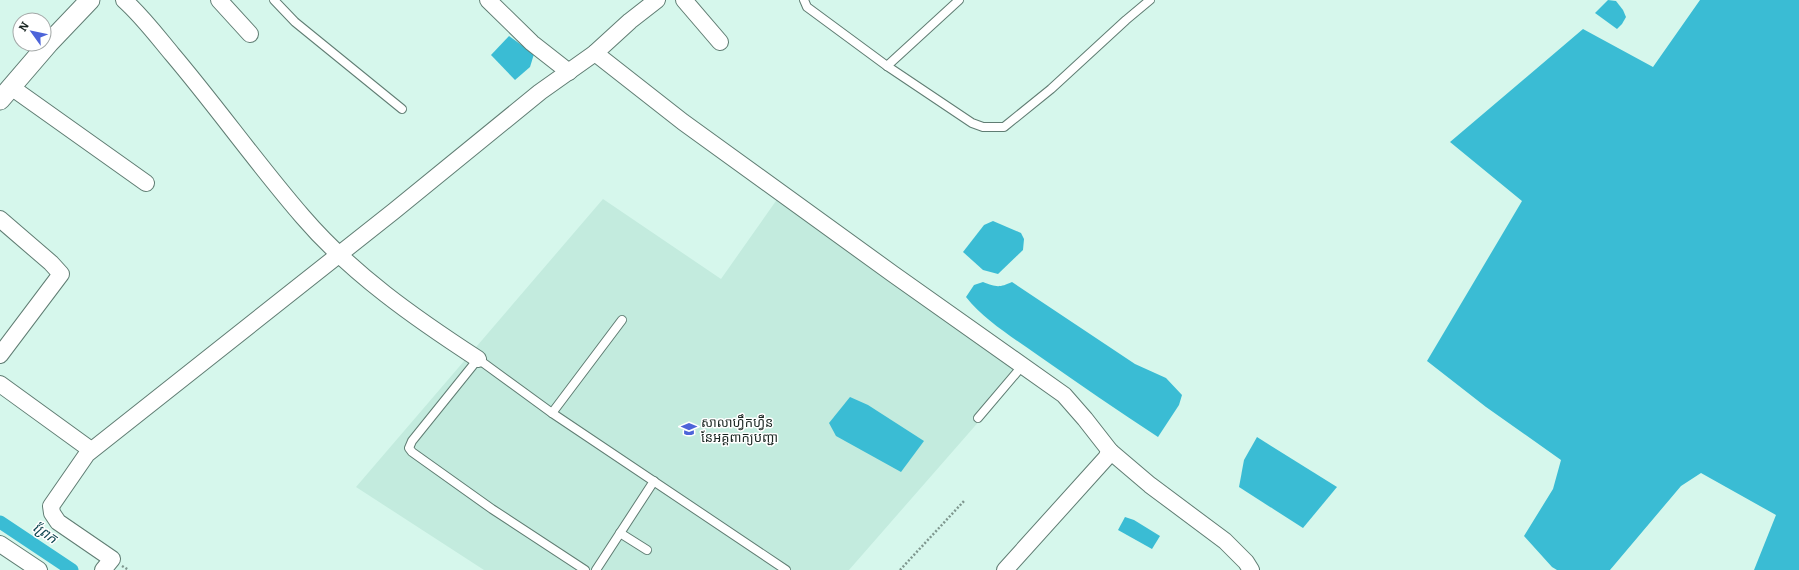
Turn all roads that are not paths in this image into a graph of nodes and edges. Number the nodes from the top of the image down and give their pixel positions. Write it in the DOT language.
graph roads {
  1 [pos="90,0"];
  2 [pos="124,0"];
  3 [pos="219,0"];
  4 [pos="274,0"];
  5 [pos="488,0"];
  6 [pos="656,0"];
  7 [pos="684,0"];
  8 [pos="804,0"];
  9 [pos="959,0"];
  10 [pos="1150,0"];
  11 [pos="250,34"];
  12 [pos="720,42"];
  13 [pos="595,53"];
  14 [pos="887,66"];
  15 [pos="569,72"];
  16 [pos="6,94"];
  17 [pos="402,109"];
  18 [pos="146,183"];
  19 [pos="0,219"];
  20 [pos="339,255"];
  21 [pos="622,320"];
  22 [pos="0,355"];
  23 [pos="478,359"];
  24 [pos="1023,365"];
  25 [pos="0,384"];
  26 [pos="552,413"];
  27 [pos="978,418"];
  28 [pos="91,450"];
  29 [pos="1110,451"];
  30 [pos="654,481"];
  31 [pos="620,533"];
  32 [pos="0,544"];
  33 [pos="647,550"];
  34 [pos="39,570"];
  35 [pos="103,570"];
  36 [pos="585,570"];
  37 [pos="596,570"];
  38 [pos="786,570"];
  39 [pos="1005,570"];
  40 [pos="1251,570"];
  1 -- 16 [label="street"];
  2 -- 20 [label="street"];
  3 -- 11 [label="street"];
  4 -- 17 [label="lane"];
  5 -- 15 [label="street"];
  6 -- 13 [label="street"];
  7 -- 12 [label="street"];
  8 -- 14 [label="lane"];
  9 -- 14 [label="lane"];
  10 -- 14 [label="lane"];
  13 -- 15 [label="street"];
  13 -- 24 [label="street"];
  15 -- 20 [label="street"];
  16 -- 18 [label="street"];
  19 -- 22 [label="street"];
  20 -- 23 [label="street"];
  20 -- 28 [label="street"];
  21 -- 26 [label="lane"];
  23 -- 26 [label="lane"];
  23 -- 36 [label="lane"];
  24 -- 27 [label="lane"];
  24 -- 29 [label="street"];
  25 -- 28 [label="street"];
  26 -- 30 [label="lane"];
  28 -- 35 [label="street"];
  29 -- 39 [label="street"];
  29 -- 40 [label="street"];
  30 -- 31 [label="lane"];
  30 -- 38 [label="lane"];
  31 -- 33 [label="lane"];
  31 -- 37 [label="lane"];
  32 -- 34 [label="street"];
}
